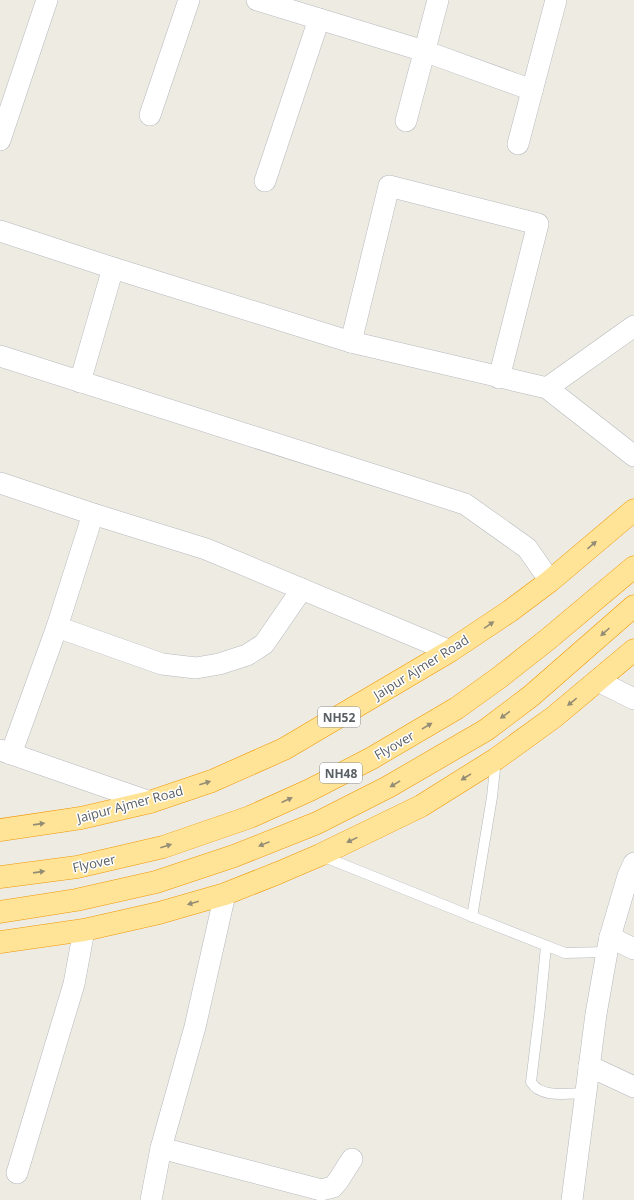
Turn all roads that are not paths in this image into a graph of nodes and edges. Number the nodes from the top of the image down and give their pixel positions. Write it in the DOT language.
graph roads {
  1 [pos="47,0"];
  2 [pos="189,0"];
  3 [pos="258,0"];
  4 [pos="438,0"];
  5 [pos="556,0"];
  6 [pos="319,19"];
  7 [pos="424,51"];
  8 [pos="532,90"];
  9 [pos="150,115"];
  10 [pos="406,121"];
  11 [pos="0,140"];
  12 [pos="518,144"];
  13 [pos="265,181"];
  14 [pos="0,231"];
  15 [pos="114,268"];
  16 [pos="634,326"];
  17 [pos="351,342"];
  18 [pos="0,356"];
  19 [pos="499,378"];
  20 [pos="80,382"];
  21 [pos="547,388"];
  22 [pos="634,456"];
  23 [pos="0,483"];
  24 [pos="634,510"];
  25 [pos="93,514"];
  26 [pos="634,567"];
  27 [pos="550,581"];
  28 [pos="302,589"];
  29 [pos="634,606"];
  30 [pos="56,627"];
  31 [pos="634,650"];
  32 [pos="450,651"];
  33 [pos="598,681"];
  34 [pos="634,699"];
  35 [pos="5,752"];
  36 [pos="496,759"];
  37 [pos="150,802"];
  38 [pos="0,830"];
  39 [pos="320,855"];
  40 [pos="634,863"];
  41 [pos="0,877"];
  42 [pos="225,894"];
  43 [pos="0,912"];
  44 [pos="472,917"];
  45 [pos="84,930"];
  46 [pos="1,942"];
  47 [pos="609,944"];
  48 [pos="546,946"];
  49 [pos="634,949"];
  50 [pos="589,1066"];
  51 [pos="634,1087"];
  52 [pos="586,1093"];
  53 [pos="161,1148"];
  54 [pos="352,1159"];
  55 [pos="17,1173"];
  56 [pos="151,1200"];
  57 [pos="572,1200"];
  1 -- 11 [label="street"];
  2 -- 9 [label="street"];
  3 -- 6 [label="street"];
  4 -- 7 [label="street"];
  5 -- 8 [label="street"];
  6 -- 7 [label="street"];
  6 -- 13 [label="street"];
  7 -- 8 [label="street"];
  7 -- 10 [label="street"];
  8 -- 12 [label="street"];
  14 -- 15 [label="street"];
  15 -- 17 [label="street"];
  15 -- 20 [label="street"];
  16 -- 21 [label="street"];
  17 -- 19 [label="street"];
  17 -- 19 [label="street"];
  18 -- 20 [label="street"];
  19 -- 21 [label="street"];
  20 -- 27 [label="street"];
  21 -- 22 [label="street"];
  23 -- 25 [label="street"];
  27 -- 24 [label="highway, Jaipur Ajmer Road / NH52, one-way"];
  25 -- 28 [label="street"];
  25 -- 30 [label="street"];
  41 -- 26 [label="highway, Flyover / NH48, one-way"];
  32 -- 27 [label="highway, Jaipur Ajmer Road / NH52, one-way"];
  28 -- 30 [label="street"];
  28 -- 32 [label="street"];
  29 -- 43 [label="highway, NH48, one-way"];
  30 -- 35 [label="street"];
  31 -- 33 [label="highway"];
  37 -- 32 [label="highway, Jaipur Ajmer Road / NH52, one-way"];
  33 -- 34 [label="street"];
  33 -- 36 [label="highway, one-way"];
  35 -- 37 [label="street"];
  36 -- 39 [label="highway, one-way"];
  36 -- 44 [label="lane"];
  38 -- 37 [label="highway, Jaipur Ajmer Road / NH52, one-way"];
  39 -- 42 [label="highway"];
  39 -- 44 [label="lane"];
  40 -- 47 [label="street"];
  42 -- 45 [label="highway, one-way"];
  42 -- 53 [label="street"];
  44 -- 48 [label="lane"];
  45 -- 46 [label="highway"];
  45 -- 55 [label="street"];
  47 -- 48 [label="lane"];
  47 -- 49 [label="street"];
  47 -- 50 [label="street"];
  48 -- 52 [label="lane"];
  50 -- 51 [label="street"];
  50 -- 52 [label="street"];
  52 -- 57 [label="street"];
  53 -- 54 [label="street"];
  53 -- 56 [label="street"];
}
